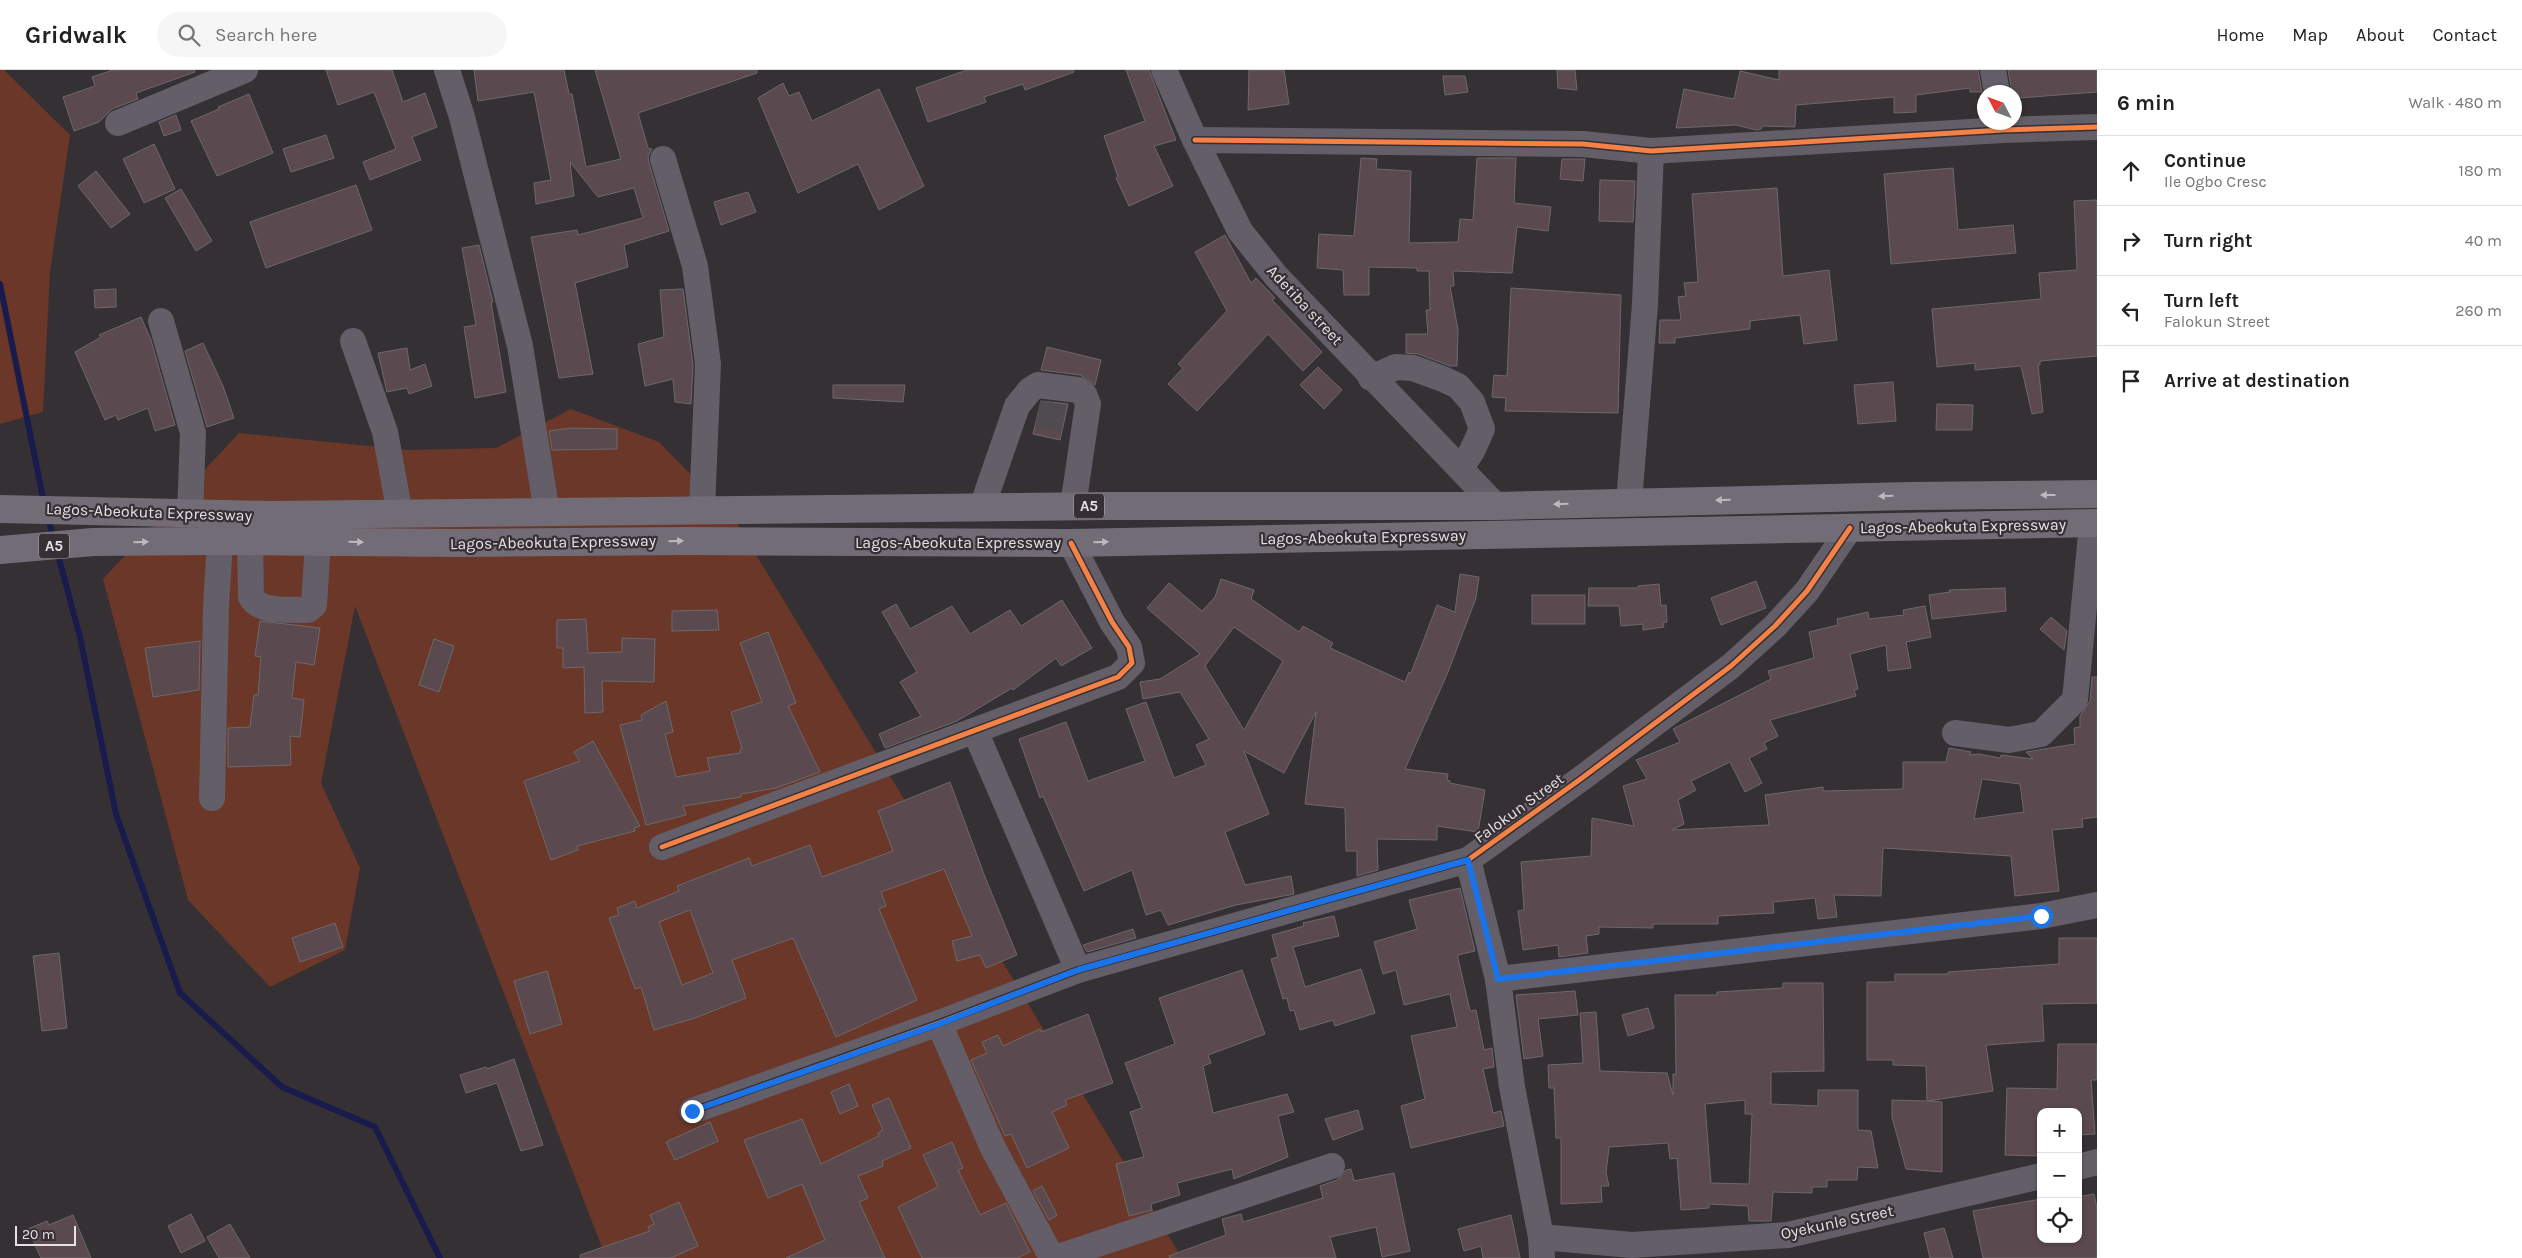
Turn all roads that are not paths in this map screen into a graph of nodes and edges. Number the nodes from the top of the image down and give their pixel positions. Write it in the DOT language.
graph roads {
  1 [pos="245,70"];
  2 [pos="447,70"];
  3 [pos="1164,70"];
  4 [pos="1993,70"];
  5 [pos="1996,85"];
  6 [pos="118,123"];
  7 [pos="2022,127"];
  8 [pos="1977,128"];
  9 [pos="2097,130"];
  10 [pos="1195,140"];
  11 [pos="1651,150"];
  12 [pos="663,159"];
  13 [pos="161,321"];
  14 [pos="353,341"];
  15 [pos="1371,378"];
  16 [pos="1460,468"];
  17 [pos="2097,494"];
  18 [pos="1630,502"];
  19 [pos="1073,506"];
  20 [pos="1496,506"];
  21 [pos="982,507"];
  22 [pos="4,509"];
  23 [pos="702,510"];
  24 [pos="190,513"];
  25 [pos="547,513"];
  26 [pos="400,514"];
  27 [pos="2094,523"];
  28 [pos="1850,528"];
  29 [pos="220,541"];
  30 [pos="250,541"];
  31 [pos="318,542"];
  32 [pos="1071,543"];
  33 [pos="8,550"];
  34 [pos="975,731"];
  35 [pos="1955,733"];
  36 [pos="212,798"];
  37 [pos="662,847"];
  38 [pos="1468,860"];
  39 [pos="2097,905"];
  40 [pos="1078,970"];
  41 [pos="1498,979"];
  42 [pos="939,1024"];
  43 [pos="692,1111"];
  44 [pos="2097,1162"];
  45 [pos="1332,1166"];
  46 [pos="2082,1166"];
  47 [pos="2037,1177"];
  48 [pos="1541,1248"];
  49 [pos="1054,1258"];
  1 -- 6 [label="street"];
  2 -- 25 [label="street"];
  3 -- 10 [label="street, Adetiba street"];
  4 -- 5 [label="street"];
  7 -- 9 [label="street"];
  8 -- 11 [label="street"];
  10 -- 11 [label="street"];
  10 -- 15 [label="street, Adetiba street"];
  11 -- 18 [label="street"];
  12 -- 23 [label="street"];
  13 -- 24 [label="street"];
  14 -- 26 [label="street"];
  15 -- 16 [label="street, Adetiba street"];
  15 -- 16 [label="street"];
  16 -- 20 [label="street, Adetiba street"];
  17 -- 18 [label="highway, Lagos-Abeokuta Expressway / A5, one-way"];
  18 -- 20 [label="highway, Lagos-Abeokuta Expressway / A5, one-way"];
  19 -- 20 [label="highway, Lagos-Abeokuta Expressway / A5"];
  19 -- 21 [label="highway, Lagos-Abeokuta Expressway / A5"];
  19 -- 21 [label="street"];
  21 -- 23 [label="highway, Lagos-Abeokuta Expressway / A5"];
  22 -- 24 [label="highway, Lagos-Abeokuta Expressway / A5"];
  23 -- 25 [label="highway, Lagos-Abeokuta Expressway / A5"];
  24 -- 26 [label="highway, Lagos-Abeokuta Expressway / A5"];
  25 -- 26 [label="highway, Lagos-Abeokuta Expressway / A5"];
  27 -- 28 [label="highway, Lagos-Abeokuta Expressway / A5"];
  27 -- 35 [label="street"];
  32 -- 28 [label="highway, Lagos-Abeokuta Expressway / A5, one-way"];
  28 -- 38 [label="street, Falokun Street"];
  29 -- 30 [label="highway, Lagos-Abeokuta Expressway / A5"];
  33 -- 29 [label="highway, Lagos-Abeokuta Expressway / A5, one-way"];
  29 -- 36 [label="street"];
  30 -- 31 [label="highway, Lagos-Abeokuta Expressway / A5"];
  30 -- 31 [label="street"];
  31 -- 32 [label="highway, Lagos-Abeokuta Expressway / A5, one-way"];
  32 -- 34 [label="street"];
  34 -- 37 [label="street"];
  34 -- 40 [label="street"];
  38 -- 40 [label="street, Falokun Street"];
  38 -- 41 [label="street"];
  39 -- 41 [label="street"];
  40 -- 42 [label="street, Falokun Street"];
  41 -- 48 [label="street"];
  42 -- 43 [label="street, Falokun Street"];
  42 -- 49 [label="street"];
  44 -- 46 [label="street"];
  45 -- 49 [label="street"];
  47 -- 48 [label="street, Oyekunle Street"];
}
